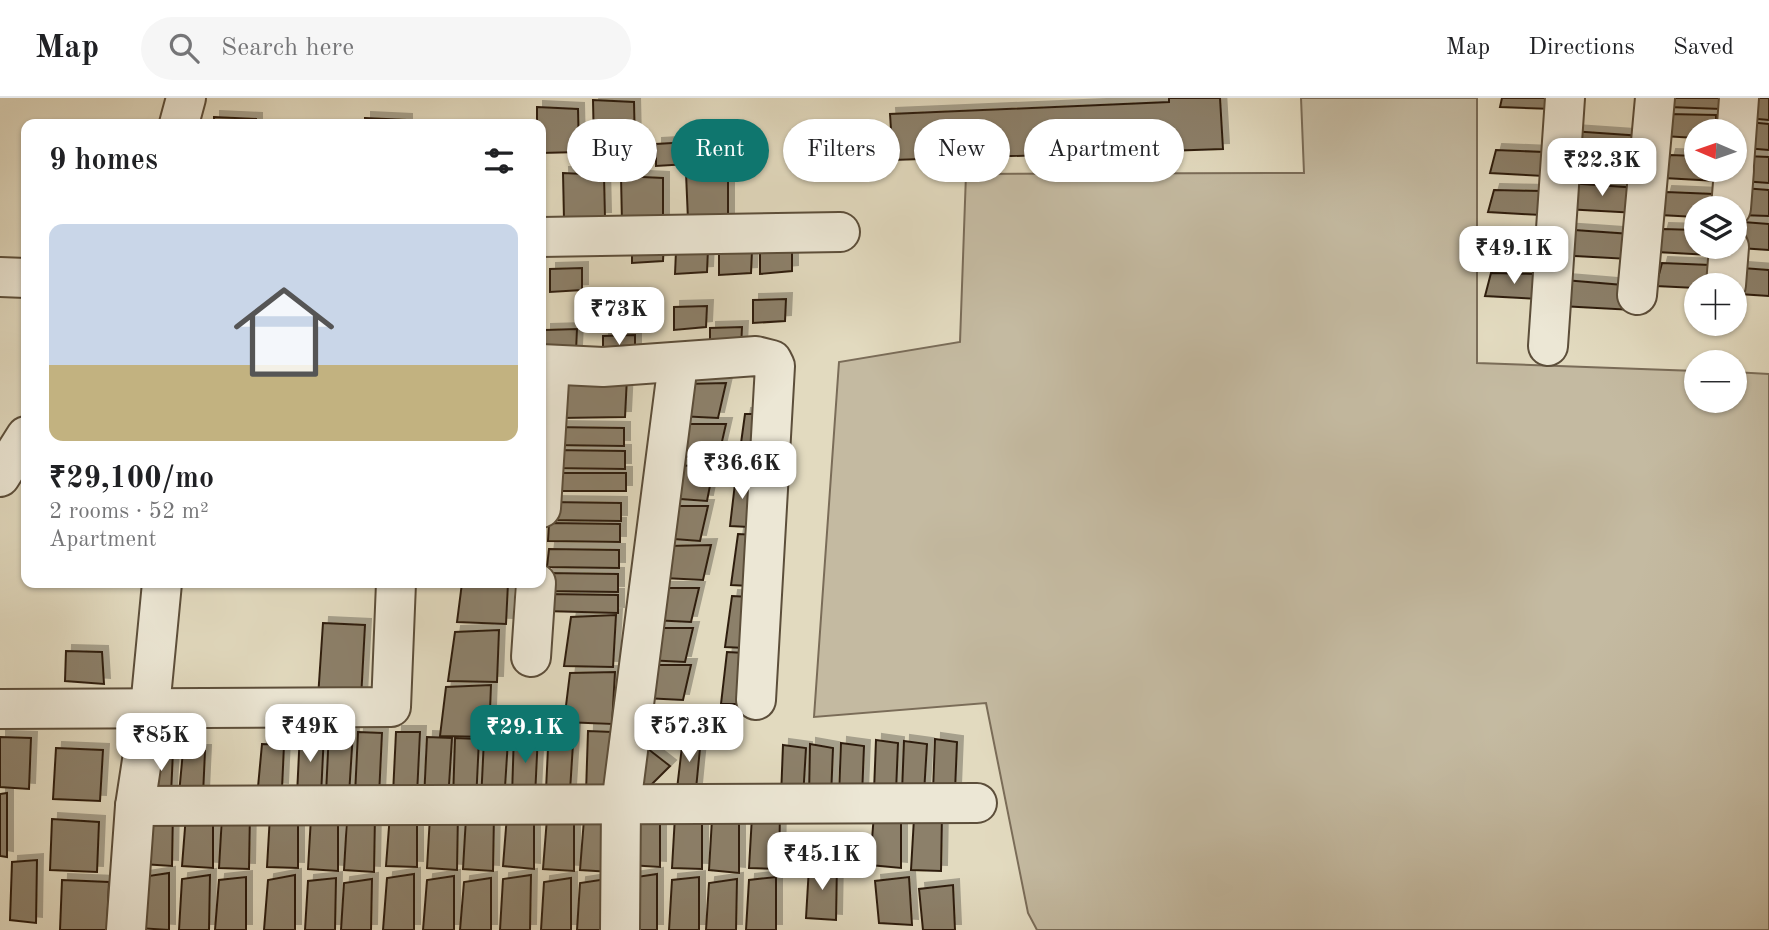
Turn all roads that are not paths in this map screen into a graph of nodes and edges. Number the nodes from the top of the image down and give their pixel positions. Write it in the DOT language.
graph roads {
  1 [pos="186,98"];
  2 [pos="1565,98"];
  3 [pos="1655,98"];
  4 [pos="1739,98"];
  5 [pos="180,119"];
  6 [pos="1737,119"];
  7 [pos="840,232"];
  8 [pos="546,237"];
  9 [pos="0,277"];
  10 [pos="21,278"];
  11 [pos="1637,295"];
  12 [pos="1548,346"];
  13 [pos="678,363"];
  14 [pos="546,365"];
  15 [pos="162,588"];
  16 [pos="396,588"];
  17 [pos="536,588"];
  18 [pos="531,657"];
  19 [pos="756,700"];
  20 [pos="150,708"];
  21 [pos="0,709"];
  22 [pos="977,803"];
  23 [pos="621,805"];
  24 [pos="135,806"];
  25 [pos="126,930"];
  26 [pos="620,930"];
  1 -- 5 [label="street"];
  2 -- 12 [label="street"];
  3 -- 11 [label="street"];
  4 -- 6 [label="street"];
  7 -- 8 [label="street"];
  9 -- 10 [label="street"];
  13 -- 14 [label="street"];
  13 -- 19 [label="street"];
  13 -- 23 [label="street"];
  15 -- 20 [label="street"];
  16 -- 20 [label="street"];
  17 -- 18 [label="street"];
  20 -- 21 [label="street"];
  20 -- 24 [label="street"];
  22 -- 23 [label="street"];
  23 -- 24 [label="street"];
  23 -- 26 [label="street"];
  24 -- 25 [label="street"];
}
